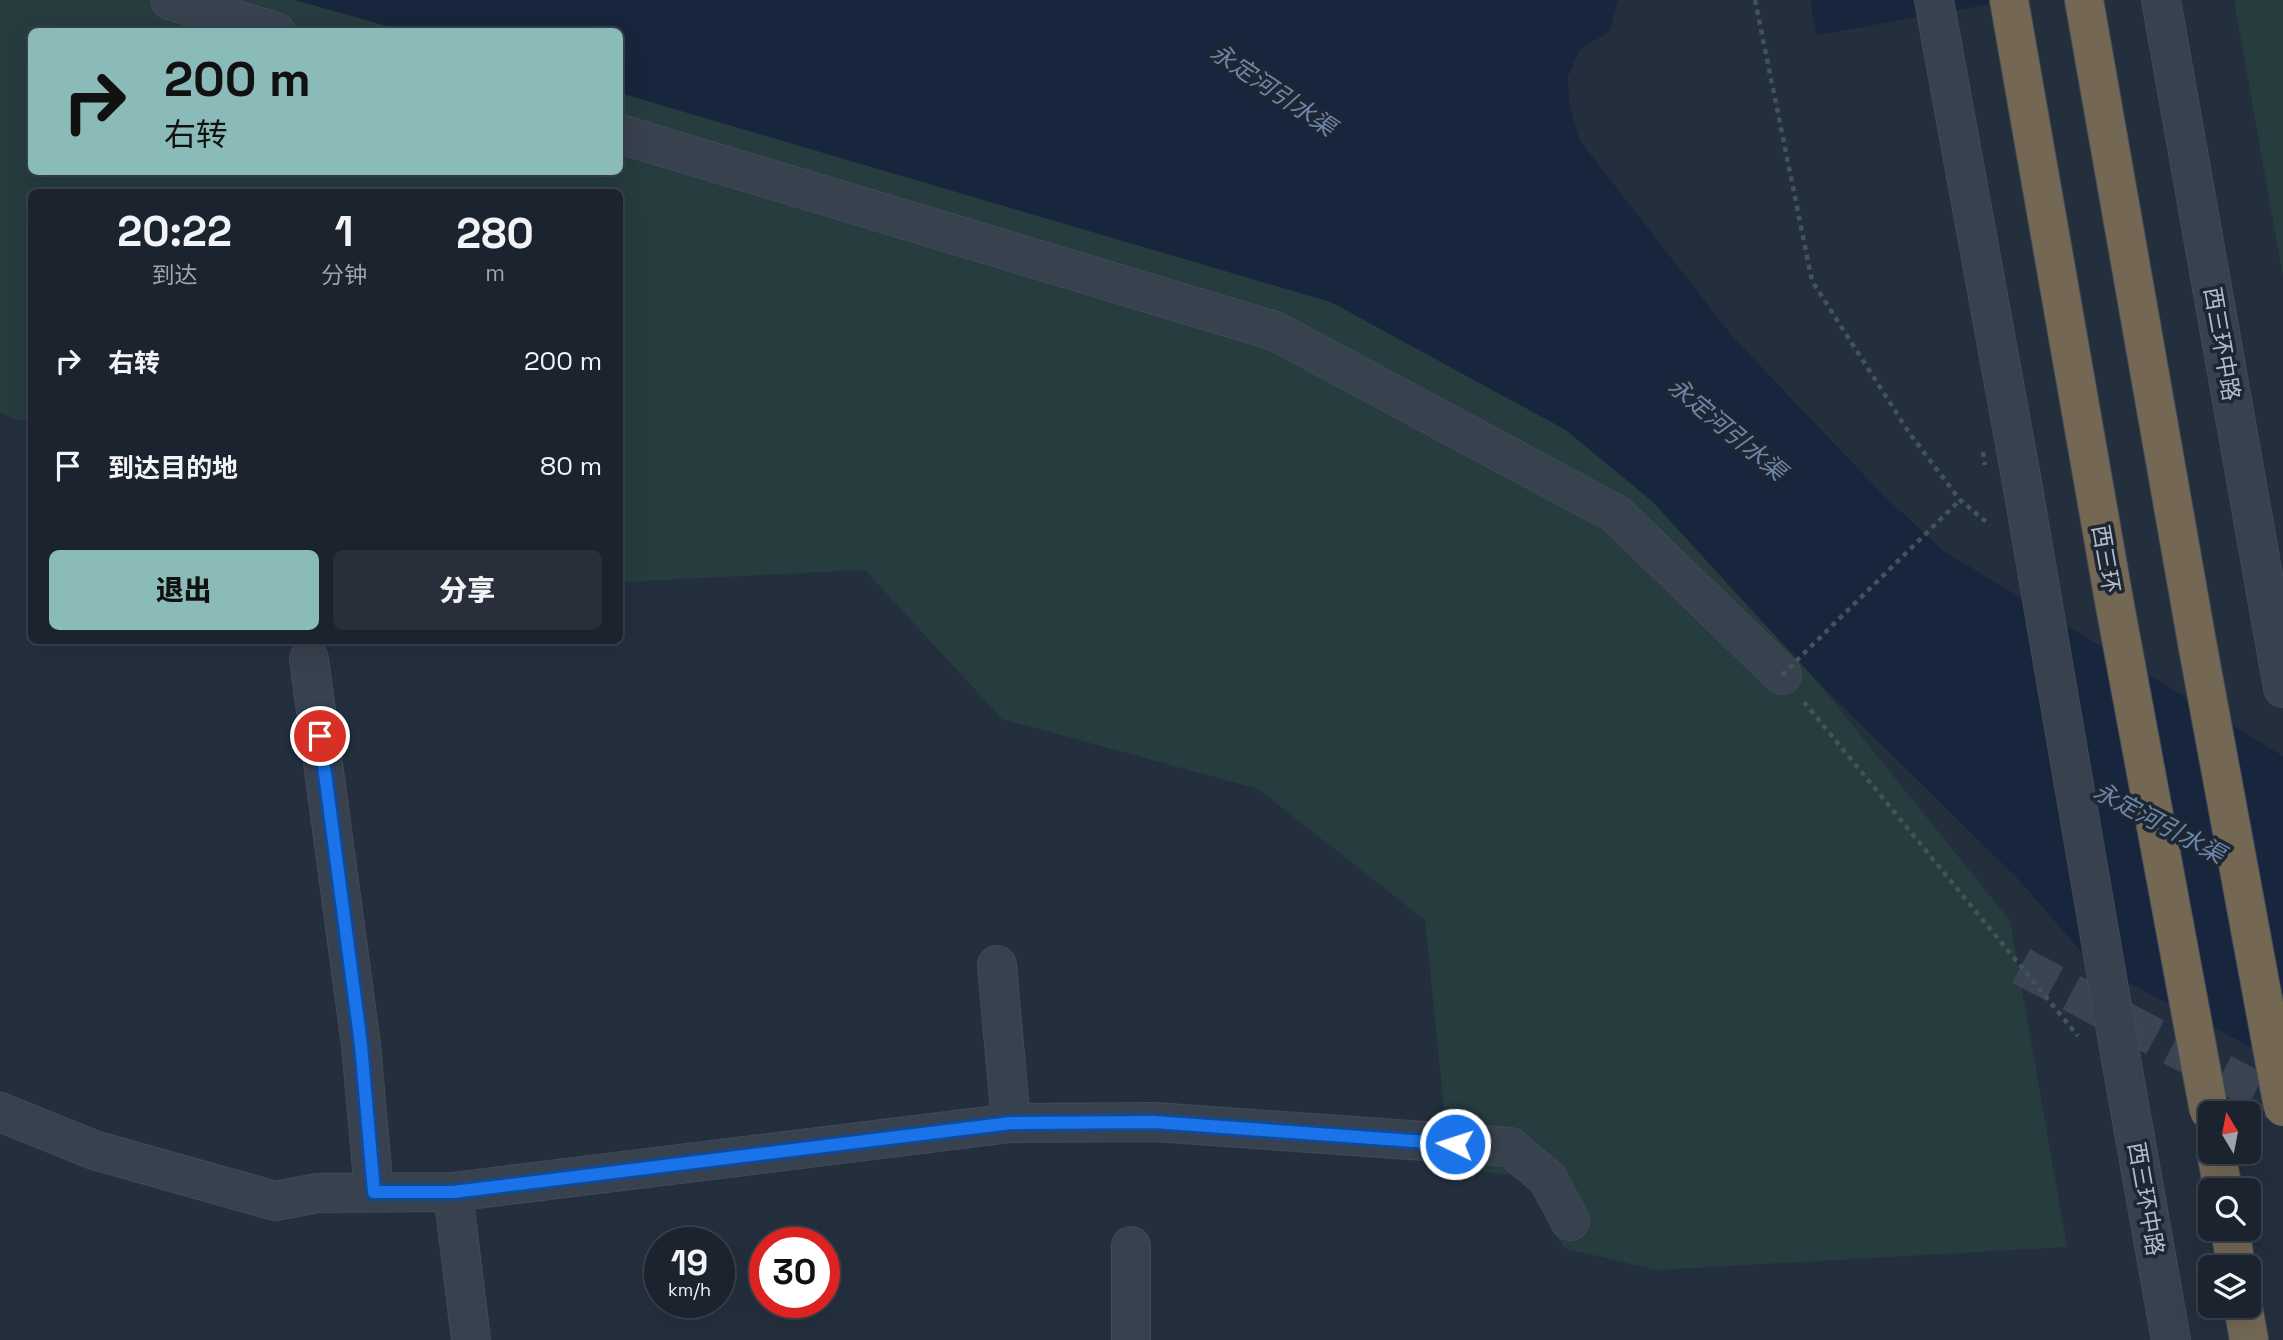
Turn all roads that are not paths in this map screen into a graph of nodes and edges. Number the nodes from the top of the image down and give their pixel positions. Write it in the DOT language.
graph roads {
  1 [pos="170,0"];
  2 [pos="2161,0"];
  3 [pos="2084,3"];
  4 [pos="2011,10"];
  5 [pos="1937,17"];
  6 [pos="263,28"];
  7 [pos="623,135"];
  8 [pos="309,659"];
  9 [pos="1782,675"];
  10 [pos="2283,688"];
  11 [pos="997,965"];
  12 [pos="0,1086"];
  13 [pos="2208,1101"];
  14 [pos="2283,1107"];
  15 [pos="0,1112"];
  16 [pos="1011,1123"];
  17 [pos="318,1192"];
  18 [pos="374,1192"];
  19 [pos="453,1192"];
  20 [pos="1570,1221"];
  21 [pos="1131,1246"];
  22 [pos="2245,1318"];
  23 [pos="471,1340"];
  24 [pos="1131,1340"];
  25 [pos="2171,1340"];
  26 [pos="2249,1340"];
  1 -- 6 [label="street"];
  2 -- 10 [label="street, 西三环中路"];
  3 -- 14 [label="highway, bridge"];
  4 -- 13 [label="highway, 西三环, bridge"];
  5 -- 25 [label="street, 西三环中路, bridge"];
  7 -- 9 [label="street"];
  8 -- 18 [label="street"];
  11 -- 16 [label="street"];
  12 -- 17 [label="street"];
  15 -- 17 [label="street"];
  16 -- 19 [label="street"];
  16 -- 20 [label="street"];
  17 -- 18 [label="street"];
  18 -- 19 [label="street"];
  19 -- 23 [label="street"];
  21 -- 24 [label="street"];
  22 -- 26 [label="highway"];
}
